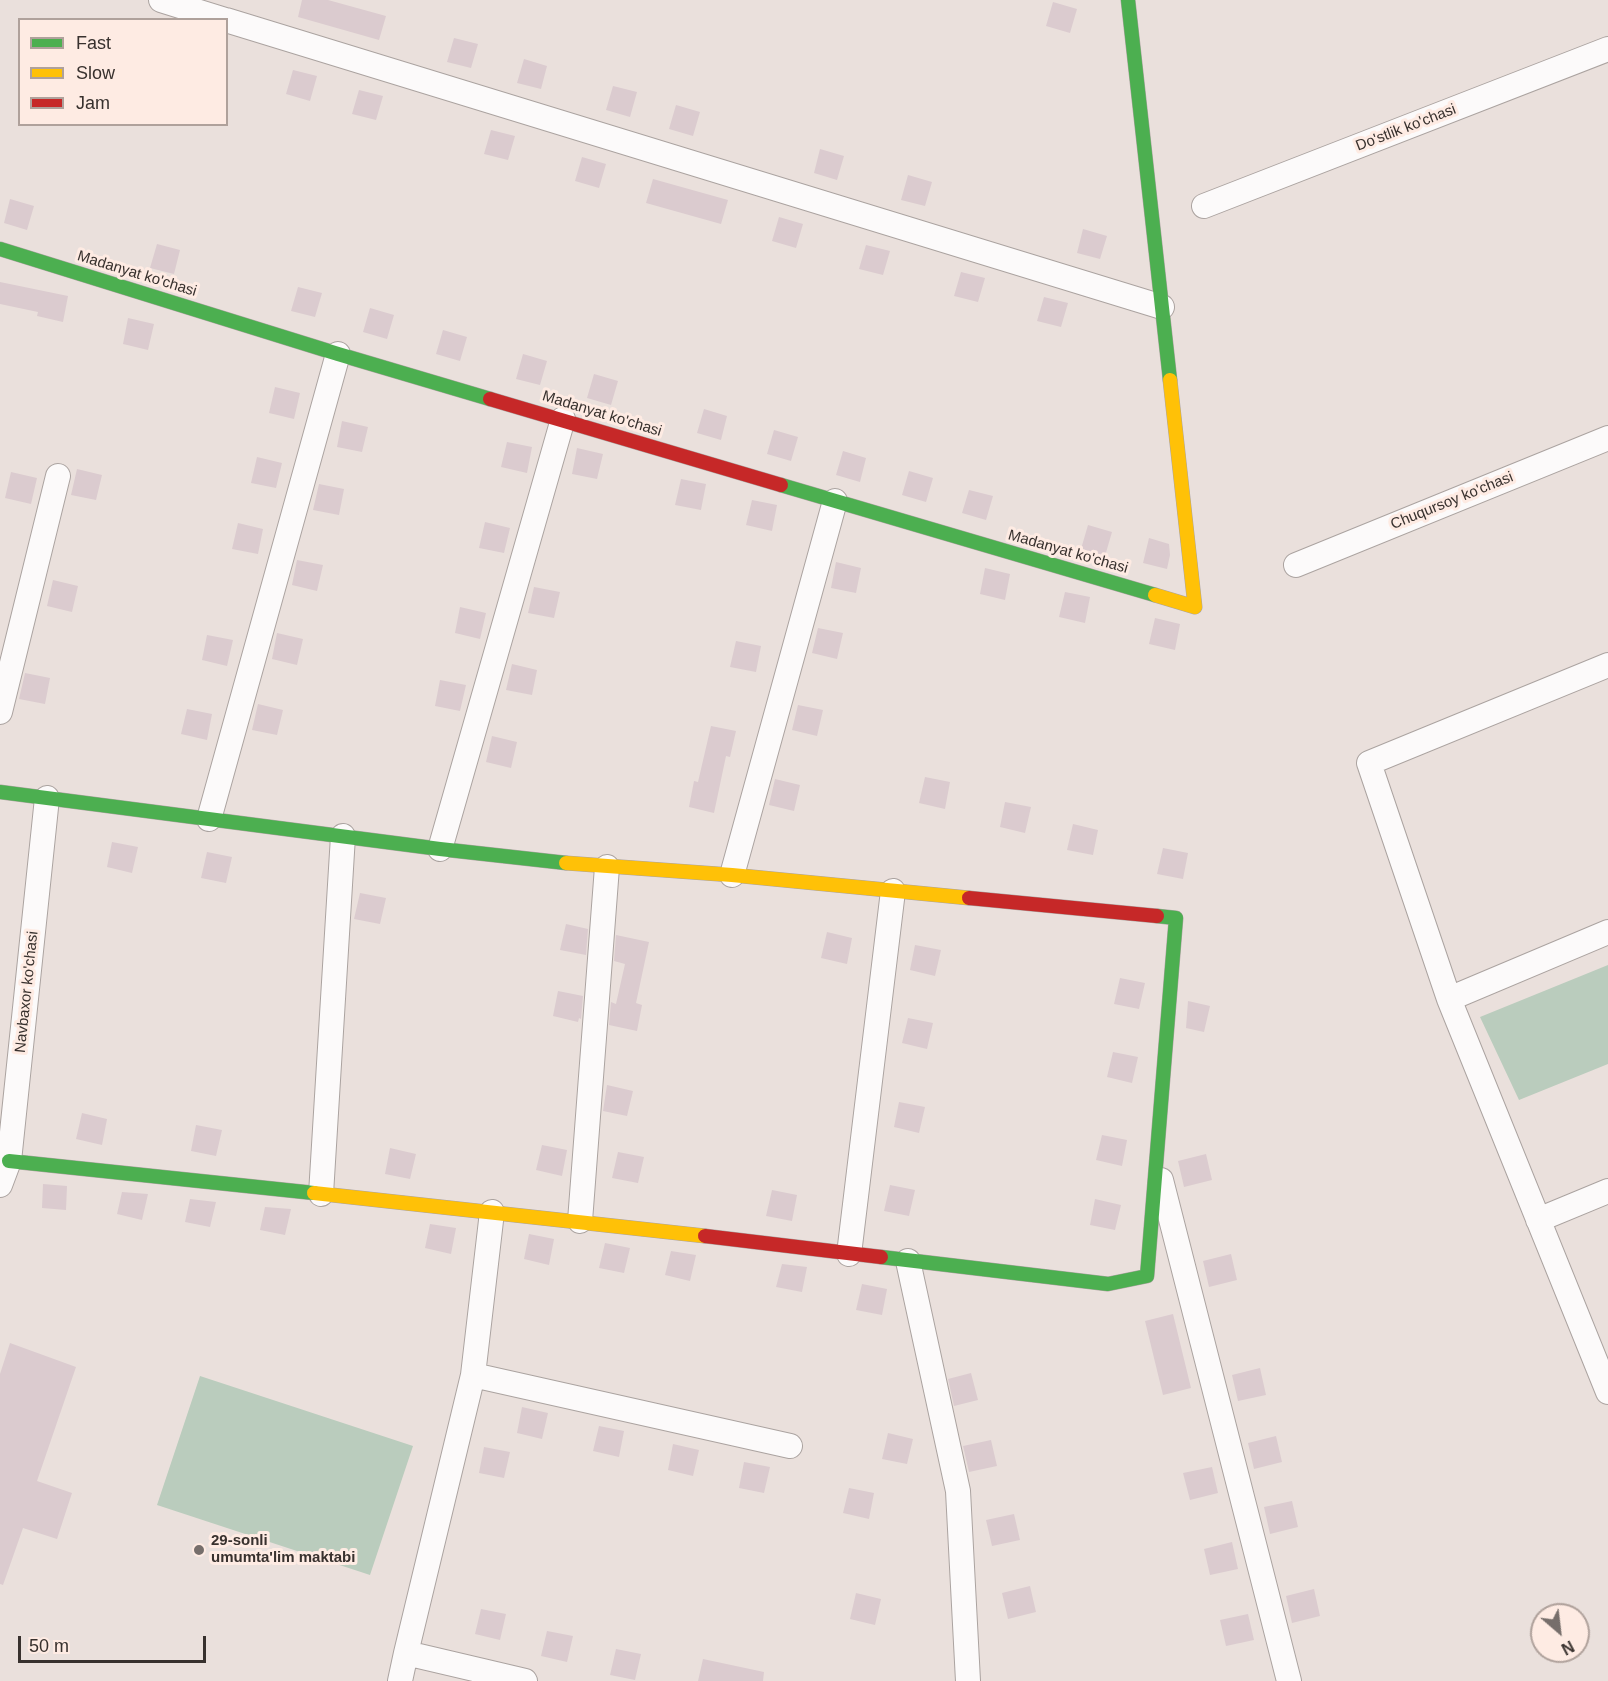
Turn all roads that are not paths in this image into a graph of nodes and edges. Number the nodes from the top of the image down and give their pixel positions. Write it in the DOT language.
graph roads {
  1 [pos="161,0"];
  2 [pos="1128,0"];
  3 [pos="220,18"];
  4 [pos="228,21"];
  5 [pos="1608,49"];
  6 [pos="1204,206"];
  7 [pos="0,249"];
  8 [pos="1162,307"];
  9 [pos="338,354"];
  10 [pos="563,419"];
  11 [pos="1608,438"];
  12 [pos="58,476"];
  13 [pos="835,501"];
  14 [pos="1296,565"];
  15 [pos="1608,665"];
  16 [pos="0,712"];
  17 [pos="0,792"];
  18 [pos="47,798"];
  19 [pos="209,819"];
  20 [pos="343,836"];
  21 [pos="440,849"];
  22 [pos="607,867"];
  23 [pos="732,875"];
  24 [pos="893,891"];
  25 [pos="1608,932"];
  26 [pos="1449,999"];
  27 [pos="9,1161"];
  28 [pos="1156,1163"];
  29 [pos="0,1185"];
  30 [pos="1608,1191"];
  31 [pos="321,1194"];
  32 [pos="492,1212"];
  33 [pos="1538,1220"];
  34 [pos="580,1221"];
  35 [pos="849,1254"];
  36 [pos="908,1261"];
  37 [pos="472,1375"];
  38 [pos="1608,1392"];
  39 [pos="790,1446"];
  40 [pos="406,1653"];
  41 [pos="400,1681"];
  42 [pos="525,1681"];
  43 [pos="968,1681"];
  44 [pos="1289,1681"];
  1 -- 3 [label="street"];
  2 -- 8 [label="street"];
  4 -- 8 [label="street"];
  5 -- 6 [label="street, Do'stlik ko'chasi"];
  7 -- 9 [label="street, Madanyat ko'chasi"];
  8 -- 13 [label="street, Madanyat ko'chasi"];
  9 -- 10 [label="street, Madanyat ko'chasi"];
  9 -- 19 [label="street"];
  10 -- 13 [label="street, Madanyat ko'chasi"];
  10 -- 21 [label="street"];
  11 -- 14 [label="street, Chuqursoy ko'chasi"];
  12 -- 16 [label="street"];
  13 -- 23 [label="street"];
  15 -- 26 [label="street"];
  17 -- 18 [label="street"];
  18 -- 19 [label="street"];
  18 -- 27 [label="street, Navbaxor ko'chasi"];
  19 -- 20 [label="street"];
  20 -- 21 [label="street"];
  20 -- 31 [label="street"];
  21 -- 22 [label="street"];
  22 -- 23 [label="street"];
  22 -- 34 [label="street"];
  23 -- 24 [label="street"];
  24 -- 28 [label="street"];
  24 -- 35 [label="street"];
  25 -- 26 [label="street"];
  26 -- 33 [label="street"];
  27 -- 29 [label="street, Navbaxor ko'chasi"];
  27 -- 31 [label="street"];
  28 -- 36 [label="street"];
  28 -- 44 [label="street"];
  30 -- 33 [label="street"];
  31 -- 32 [label="street"];
  32 -- 34 [label="street"];
  32 -- 37 [label="street"];
  33 -- 38 [label="street"];
  34 -- 35 [label="street"];
  35 -- 36 [label="street"];
  36 -- 43 [label="street"];
  37 -- 39 [label="street"];
  37 -- 40 [label="street"];
  40 -- 41 [label="street"];
  40 -- 42 [label="street"];
}
